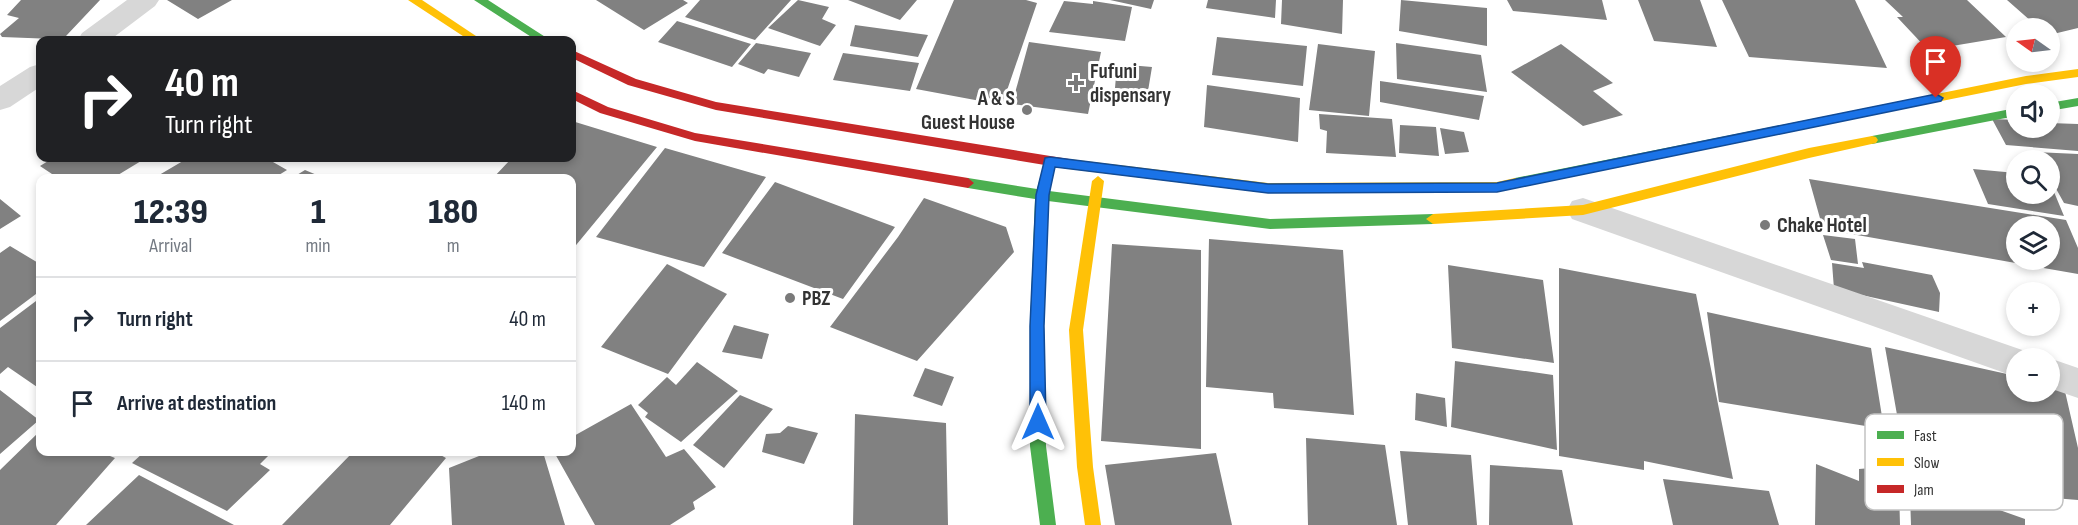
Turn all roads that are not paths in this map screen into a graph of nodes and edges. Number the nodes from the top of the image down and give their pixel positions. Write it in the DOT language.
graph roads {
  1 [pos="145,0"];
  2 [pos="414,0"];
  3 [pos="480,0"];
  4 [pos="97,36"];
  5 [pos="470,36"];
  6 [pos="538,36"];
  7 [pos="576,56"];
  8 [pos="2078,73"];
  9 [pos="36,77"];
  10 [pos="576,96"];
  11 [pos="0,100"];
  12 [pos="2078,102"];
  13 [pos="2060,105"];
  14 [pos="2006,114"];
  15 [pos="1050,162"];
  16 [pos="1101,168"];
  17 [pos="1042,195"];
  18 [pos="1094,202"];
  19 [pos="1583,210"];
  20 [pos="2006,358"];
  21 [pos="2060,377"];
  22 [pos="2078,384"];
  23 [pos="1048,525"];
  24 [pos="1093,525"];
  1 -- 4 [label="street"];
  2 -- 5 [label="main road"];
  3 -- 6 [label="main road"];
  7 -- 15 [label="main road"];
  8 -- 16 [label="main road"];
  9 -- 11 [label="street"];
  10 -- 17 [label="main road"];
  12 -- 13 [label="main road"];
  14 -- 19 [label="main road"];
  15 -- 16 [label="main road"];
  15 -- 17 [label="main road"];
  16 -- 18 [label="main road"];
  17 -- 18 [label="main road"];
  17 -- 23 [label="main road"];
  18 -- 19 [label="main road"];
  18 -- 24 [label="main road"];
  19 -- 20 [label="street"];
  21 -- 22 [label="street"];
}
